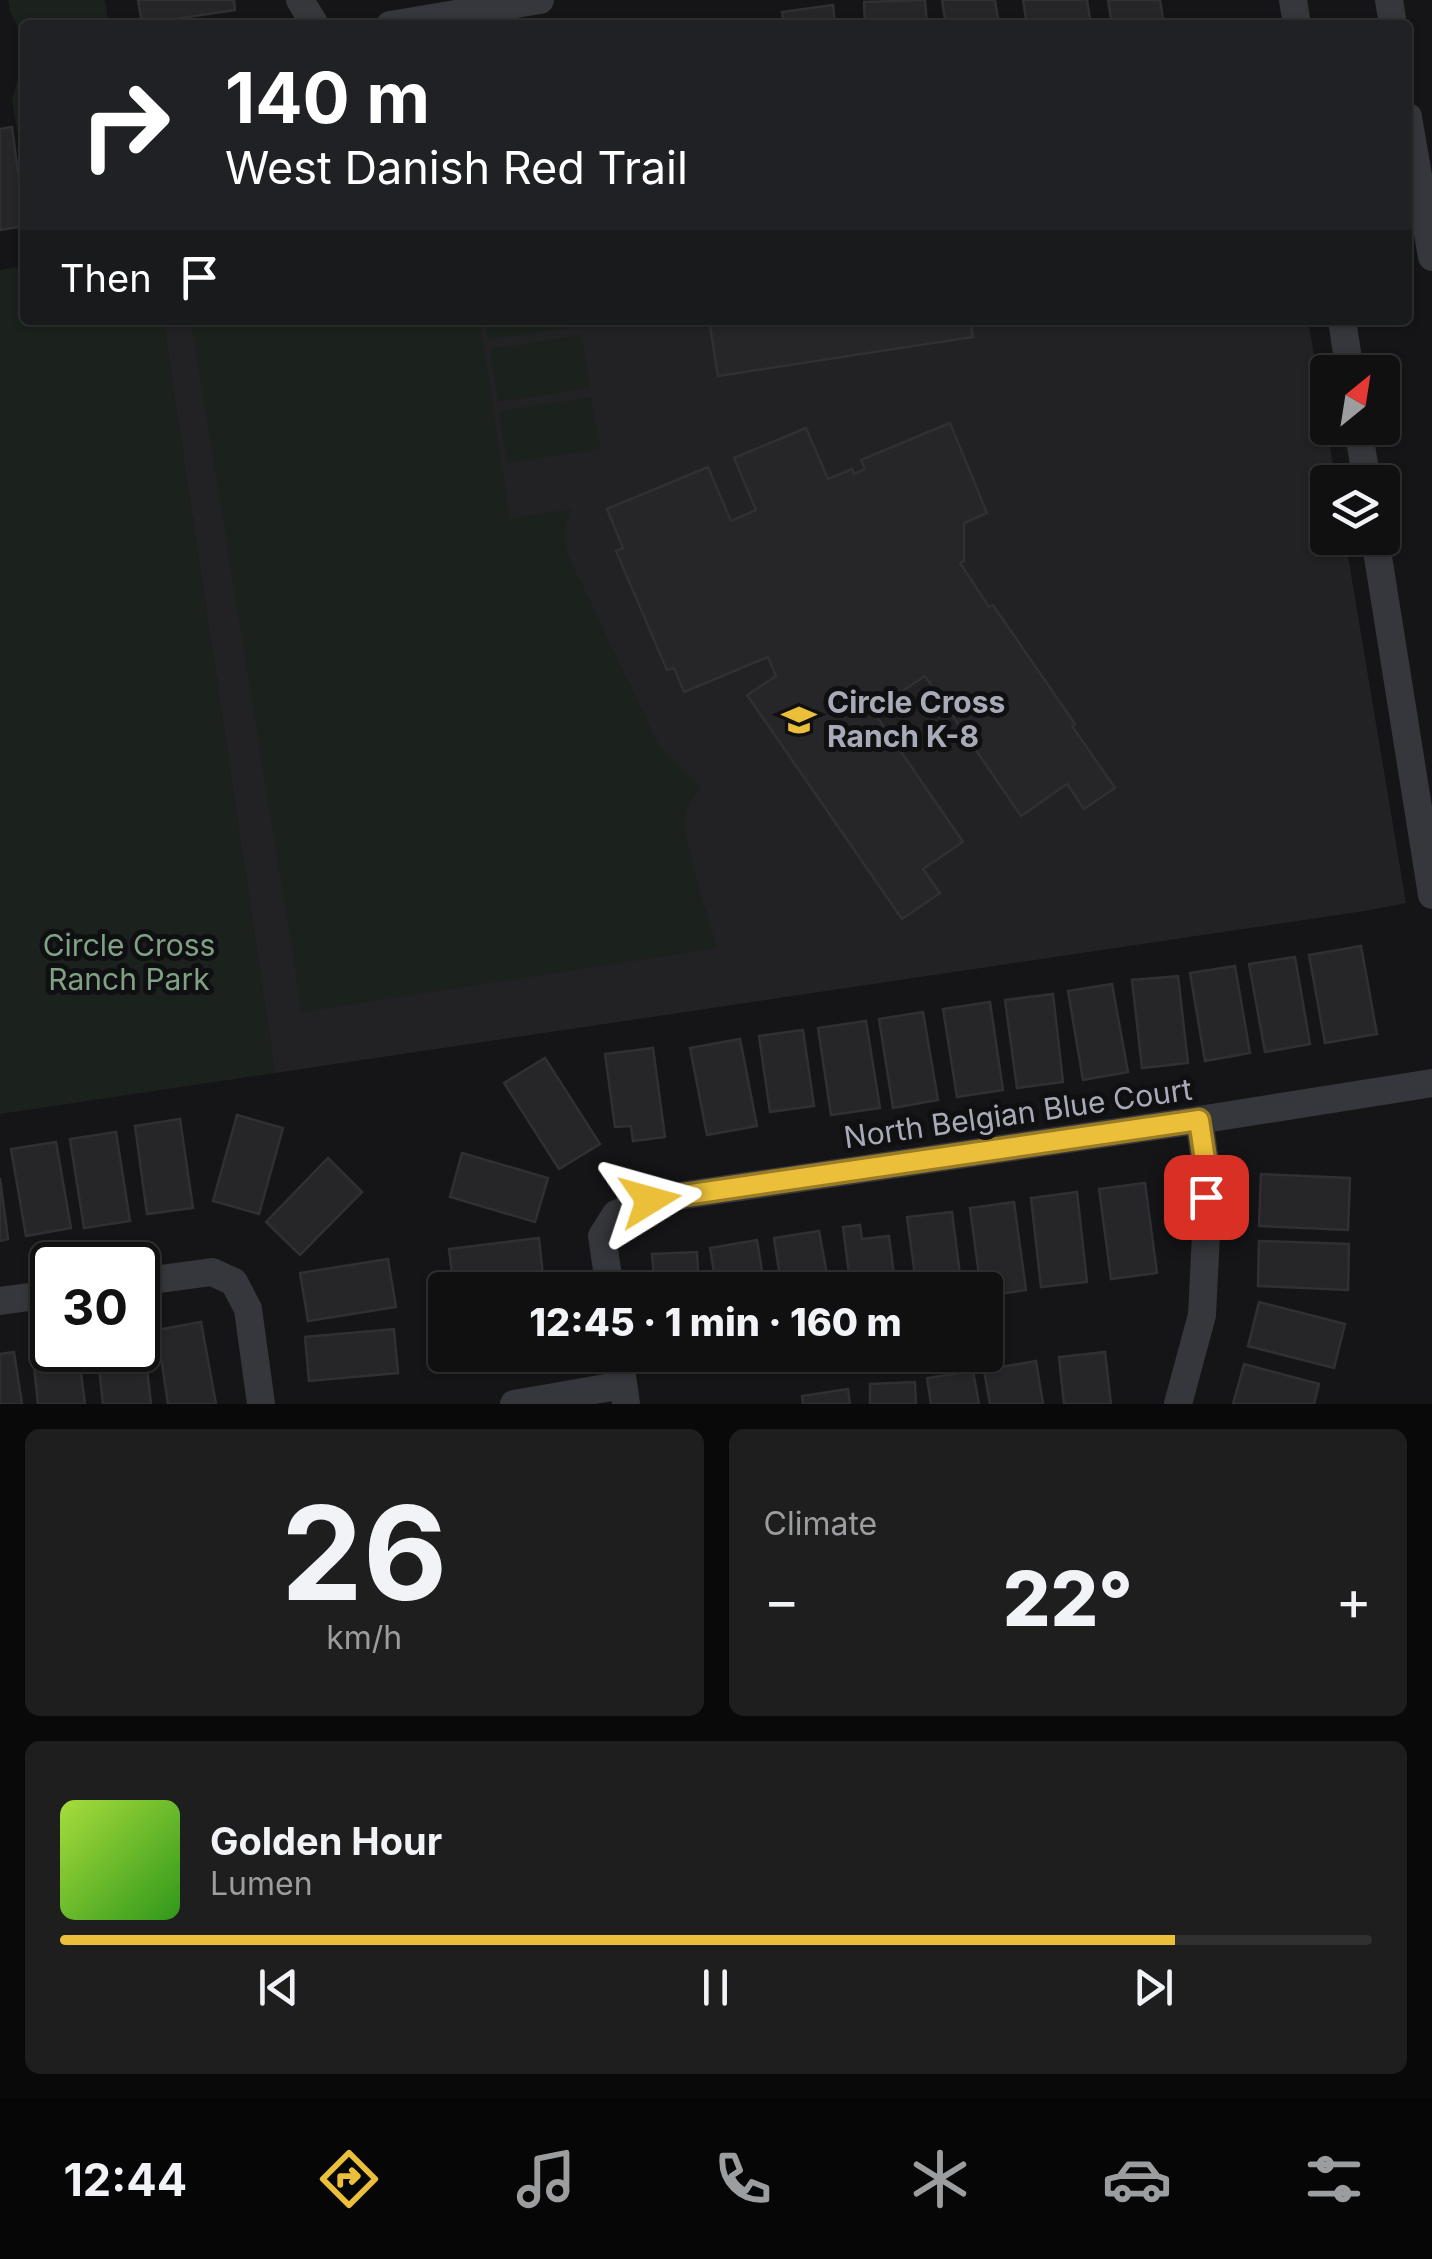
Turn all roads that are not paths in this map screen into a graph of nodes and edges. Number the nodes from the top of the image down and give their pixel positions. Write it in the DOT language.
graph roads {
  1 [pos="540,0"];
  2 [pos="420,20"];
  3 [pos="1412,141"];
  4 [pos="1432,257"];
  5 [pos="1343,325"];
  6 [pos="1347,355"];
  7 [pos="1378,555"];
  8 [pos="1432,895"];
  9 [pos="1432,1083"];
  10 [pos="1199,1120"];
  11 [pos="607,1272"];
  12 [pos="160,1279"];
  13 [pos="30,1297"];
  14 [pos="0,1301"];
  15 [pos="625,1394"];
  16 [pos="261,1404"];
  17 [pos="514,1404"];
  18 [pos="1178,1404"];
  1 -- 2 [label="street"];
  3 -- 4 [label="street"];
  5 -- 6 [label="street"];
  7 -- 8 [label="street"];
  9 -- 10 [label="street, North Belgian Blue Court"];
  10 -- 11 [label="street, North Belgian Blue Court"];
  10 -- 18 [label="street"];
  12 -- 16 [label="street"];
  13 -- 14 [label="street"];
  15 -- 17 [label="street"];
}
